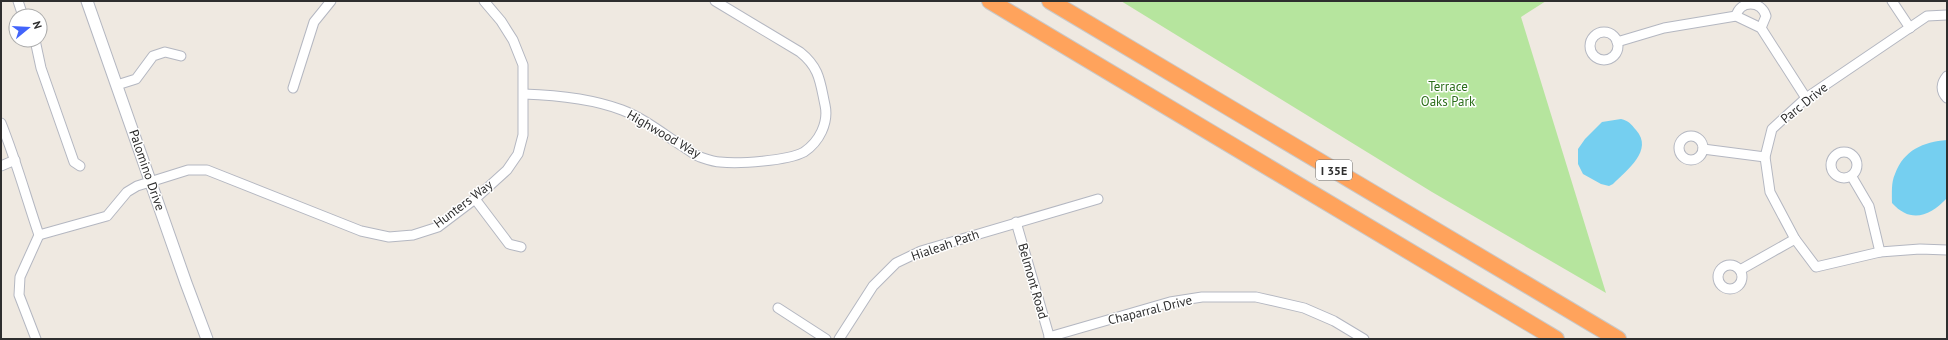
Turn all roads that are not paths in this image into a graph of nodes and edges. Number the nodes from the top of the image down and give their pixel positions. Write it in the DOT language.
graph roads {
  1 [pos="87,1"];
  2 [pos="331,1"];
  3 [pos="484,1"];
  4 [pos="715,1"];
  5 [pos="990,1"];
  6 [pos="1050,1"];
  7 [pos="1892,1"];
  8 [pos="1947,15"];
  9 [pos="1736,16"];
  10 [pos="1761,28"];
  11 [pos="1910,28"];
  12 [pos="1617,42"];
  13 [pos="37,48"];
  14 [pos="181,56"];
  15 [pos="1947,76"];
  16 [pos="117,85"];
  17 [pos="293,88"];
  18 [pos="524,94"];
  19 [pos="1806,98"];
  20 [pos="1947,98"];
  21 [pos="1,123"];
  22 [pos="1703,149"];
  23 [pos="1765,157"];
  24 [pos="15,160"];
  25 [pos="1,166"];
  26 [pos="80,166"];
  27 [pos="1852,177"];
  28 [pos="150,181"];
  29 [pos="475,199"];
  30 [pos="1098,199"];
  31 [pos="1016,222"];
  32 [pos="40,235"];
  33 [pos="1795,238"];
  34 [pos="521,247"];
  35 [pos="1947,250"];
  36 [pos="1880,252"];
  37 [pos="1740,270"];
  38 [pos="778,308"];
  39 [pos="1050,338"];
  40 [pos="36,339"];
  41 [pos="207,339"];
  42 [pos="826,339"];
  43 [pos="839,339"];
  44 [pos="1364,339"];
  45 [pos="1556,339"];
  46 [pos="1618,339"];
  1 -- 16 [label="street, Palomino Drive"];
  2 -- 17 [label="street"];
  3 -- 18 [label="street, Hunters Way"];
  4 -- 18 [label="street, Highwood Way"];
  5 -- 45 [label="highway, I 35E"];
  6 -- 46 [label="highway, I 35E"];
  7 -- 11 [label="street"];
  8 -- 11 [label="street, Parc Drive"];
  9 -- 10 [label="street"];
  9 -- 10 [label="street"];
  9 -- 12 [label="street"];
  10 -- 19 [label="street"];
  11 -- 19 [label="street, Parc Drive"];
  13 -- 26 [label="street"];
  14 -- 16 [label="street"];
  15 -- 20 [label="street"];
  16 -- 28 [label="street, Palomino Drive"];
  18 -- 29 [label="street, Hunters Way"];
  19 -- 23 [label="street, Parc Drive"];
  21 -- 24 [label="street"];
  22 -- 23 [label="street"];
  23 -- 33 [label="street, Parc Drive"];
  24 -- 25 [label="street"];
  24 -- 32 [label="street"];
  27 -- 36 [label="street"];
  28 -- 29 [label="street, Hunters Way"];
  28 -- 32 [label="street, Hunters Way"];
  28 -- 41 [label="street, Palomino Drive"];
  29 -- 34 [label="street"];
  30 -- 31 [label="street, Hialeah Path"];
  31 -- 39 [label="street, Belmont Road"];
  31 -- 43 [label="street, Hialeah Path"];
  32 -- 40 [label="street"];
  33 -- 36 [label="street, Parc Drive"];
  33 -- 37 [label="street"];
  35 -- 36 [label="street"];
  38 -- 42 [label="street"];
  39 -- 44 [label="street, Chaparral Drive"];
}
